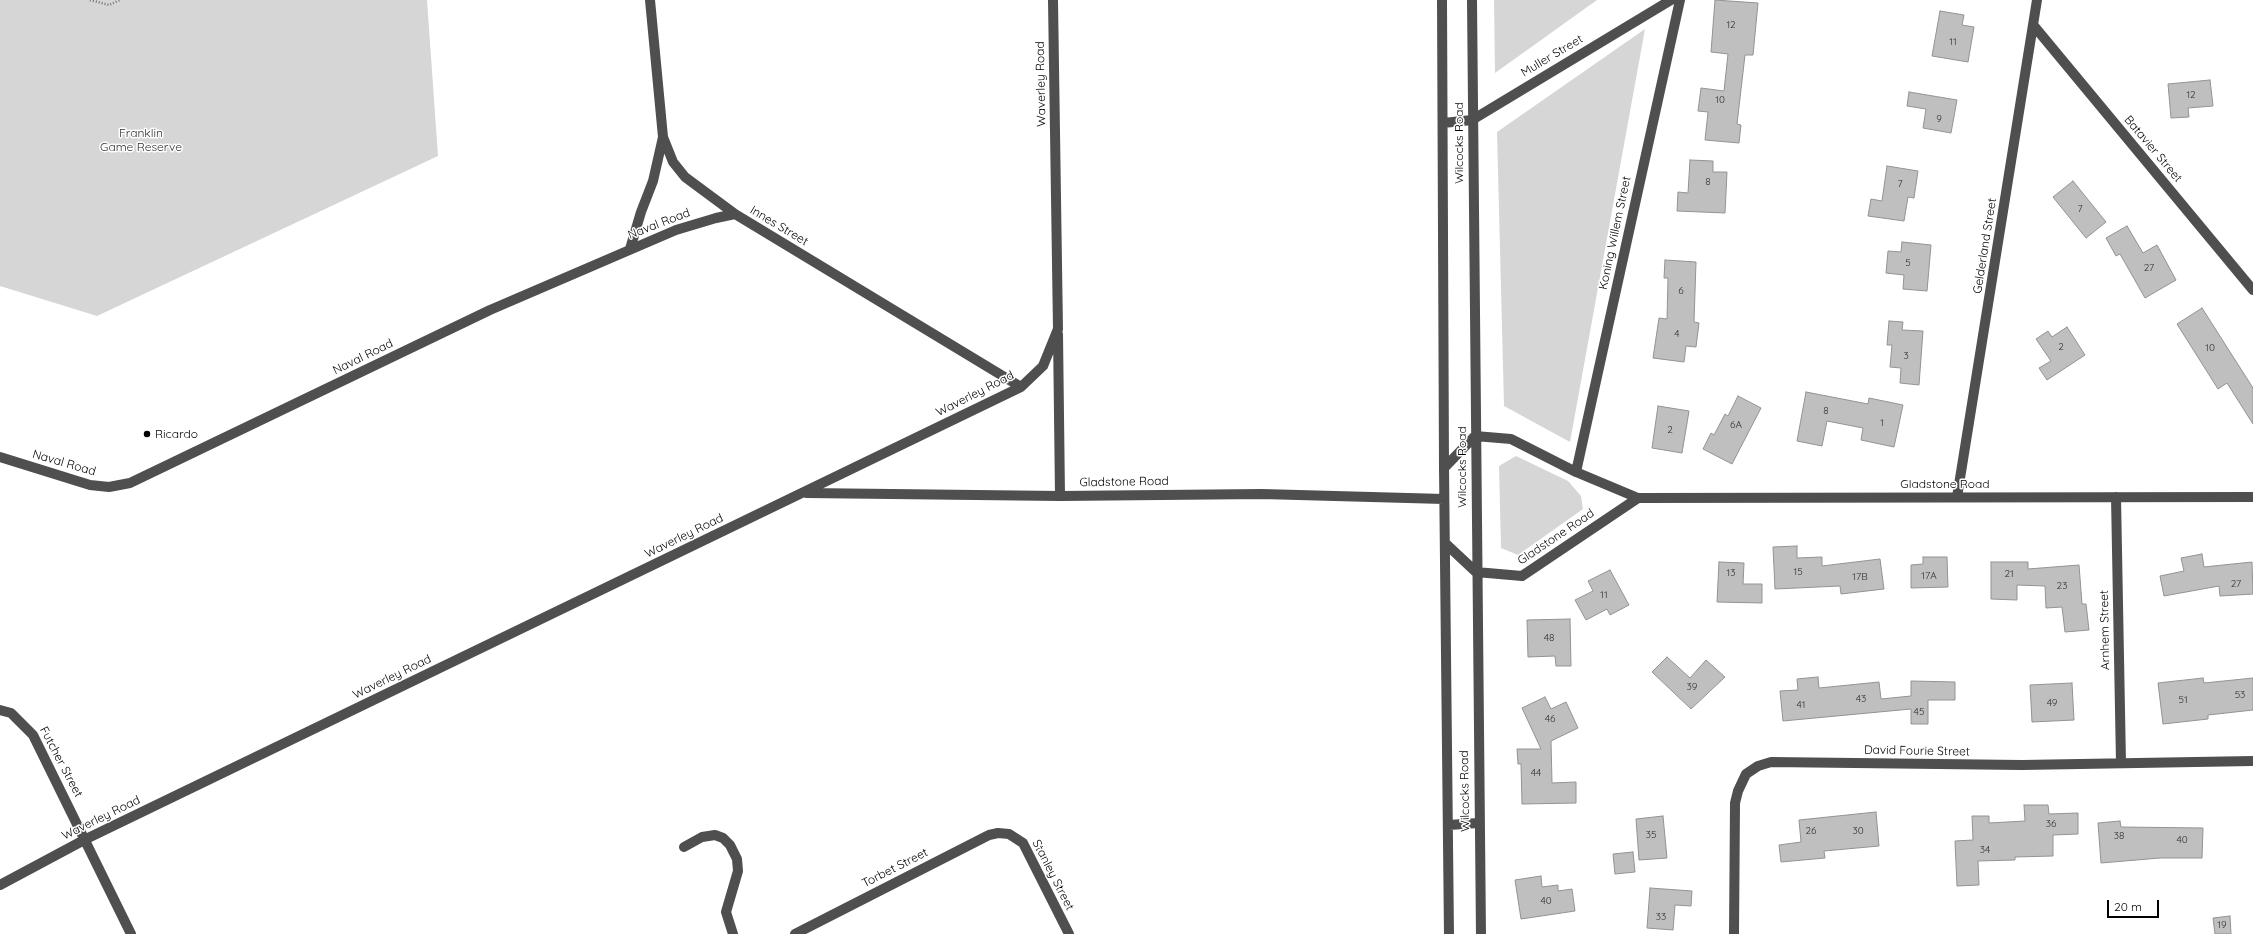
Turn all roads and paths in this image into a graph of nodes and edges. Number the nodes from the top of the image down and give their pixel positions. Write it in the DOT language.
graph roads {
  1 [pos="90,0"];
  2 [pos="120,0"];
  3 [pos="650,0"];
  4 [pos="1053,0"];
  5 [pos="1442,0"];
  6 [pos="1472,0"];
  7 [pos="1671,0"];
  8 [pos="1680,0"];
  9 [pos="2037,0"];
  10 [pos="2034,26"];
  11 [pos="1472,120"];
  12 [pos="1443,123"];
  13 [pos="663,137"];
  14 [pos="735,214"];
  15 [pos="630,249"];
  16 [pos="2253,290"];
  17 [pos="1058,329"];
  18 [pos="1021,387"];
  19 [pos="1475,436"];
  20 [pos="0,457"];
  21 [pos="1444,468"];
  22 [pos="1576,472"];
  23 [pos="804,493"];
  24 [pos="1060,496"];
  25 [pos="1957,497"];
  26 [pos="2116,497"];
  27 [pos="2253,497"];
  28 [pos="1638,498"];
  29 [pos="1444,500"];
  30 [pos="1445,543"];
  31 [pos="1476,572"];
  32 [pos="0,710"];
  33 [pos="2253,761"];
  34 [pos="2121,763"];
  35 [pos="1478,823"];
  36 [pos="1449,825"];
  37 [pos="1009,834"];
  38 [pos="86,839"];
  39 [pos="684,847"];
  40 [pos="0,885"];
  41 [pos="131,934"];
  42 [pos="732,934"];
  43 [pos="795,934"];
  44 [pos="1069,934"];
  45 [pos="1450,934"];
  46 [pos="1481,934"];
  47 [pos="1734,934"];
  1 -- 2 [label="path"];
  3 -- 13 [label="street, Innes Street"];
  4 -- 17 [label="street, Waverley Road"];
  5 -- 12 [label="street, Wilcocks Road"];
  6 -- 11 [label="street, Wilcocks Road"];
  7 -- 11 [label="street, Muller Street"];
  8 -- 22 [label="street, Koning Willem Street"];
  9 -- 10 [label="street, Gelderland Street"];
  10 -- 16 [label="street, Batavier Street"];
  10 -- 25 [label="street, Gelderland Street"];
  11 -- 12 [label="street, Muller Street"];
  11 -- 19 [label="street, Wilcocks Road"];
  12 -- 21 [label="street, Wilcocks Road"];
  13 -- 14 [label="street, Innes Street"];
  13 -- 15 [label="street"];
  14 -- 15 [label="street, Naval Road"];
  14 -- 18 [label="street, Innes Street"];
  15 -- 20 [label="street, Naval Road"];
  17 -- 18 [label="street, Waverley Road"];
  17 -- 24 [label="street"];
  18 -- 23 [label="street, Waverley Road"];
  19 -- 21 [label="street"];
  19 -- 22 [label="street, Gladstone Road"];
  19 -- 31 [label="street, Wilcocks Road"];
  21 -- 29 [label="street, Wilcocks Road"];
  22 -- 28 [label="street, Gladstone Road"];
  23 -- 24 [label="street, Gladstone Road"];
  23 -- 38 [label="street, Waverley Road"];
  24 -- 29 [label="street, Gladstone Road"];
  25 -- 26 [label="street, Gladstone Road"];
  25 -- 28 [label="street, Gladstone Road"];
  26 -- 27 [label="street, Gladstone Road"];
  26 -- 34 [label="street, Arnhem Street"];
  28 -- 31 [label="street, Gladstone Road"];
  29 -- 30 [label="street, Wilcocks Road"];
  30 -- 31 [label="street"];
  30 -- 36 [label="street, Wilcocks Road"];
  31 -- 35 [label="street, Wilcocks Road"];
  32 -- 38 [label="street, Futcher Street"];
  33 -- 34 [label="street, David Fourie Street"];
  34 -- 47 [label="street, David Fourie Street"];
  35 -- 36 [label="street"];
  35 -- 46 [label="street, Wilcocks Road"];
  36 -- 45 [label="street, Wilcocks Road"];
  37 -- 43 [label="street, Torbet Street"];
  37 -- 44 [label="street, Stanley Street"];
  38 -- 40 [label="street, Waverley Road"];
  38 -- 41 [label="street, Futcher Street"];
  39 -- 42 [label="street"];
}
